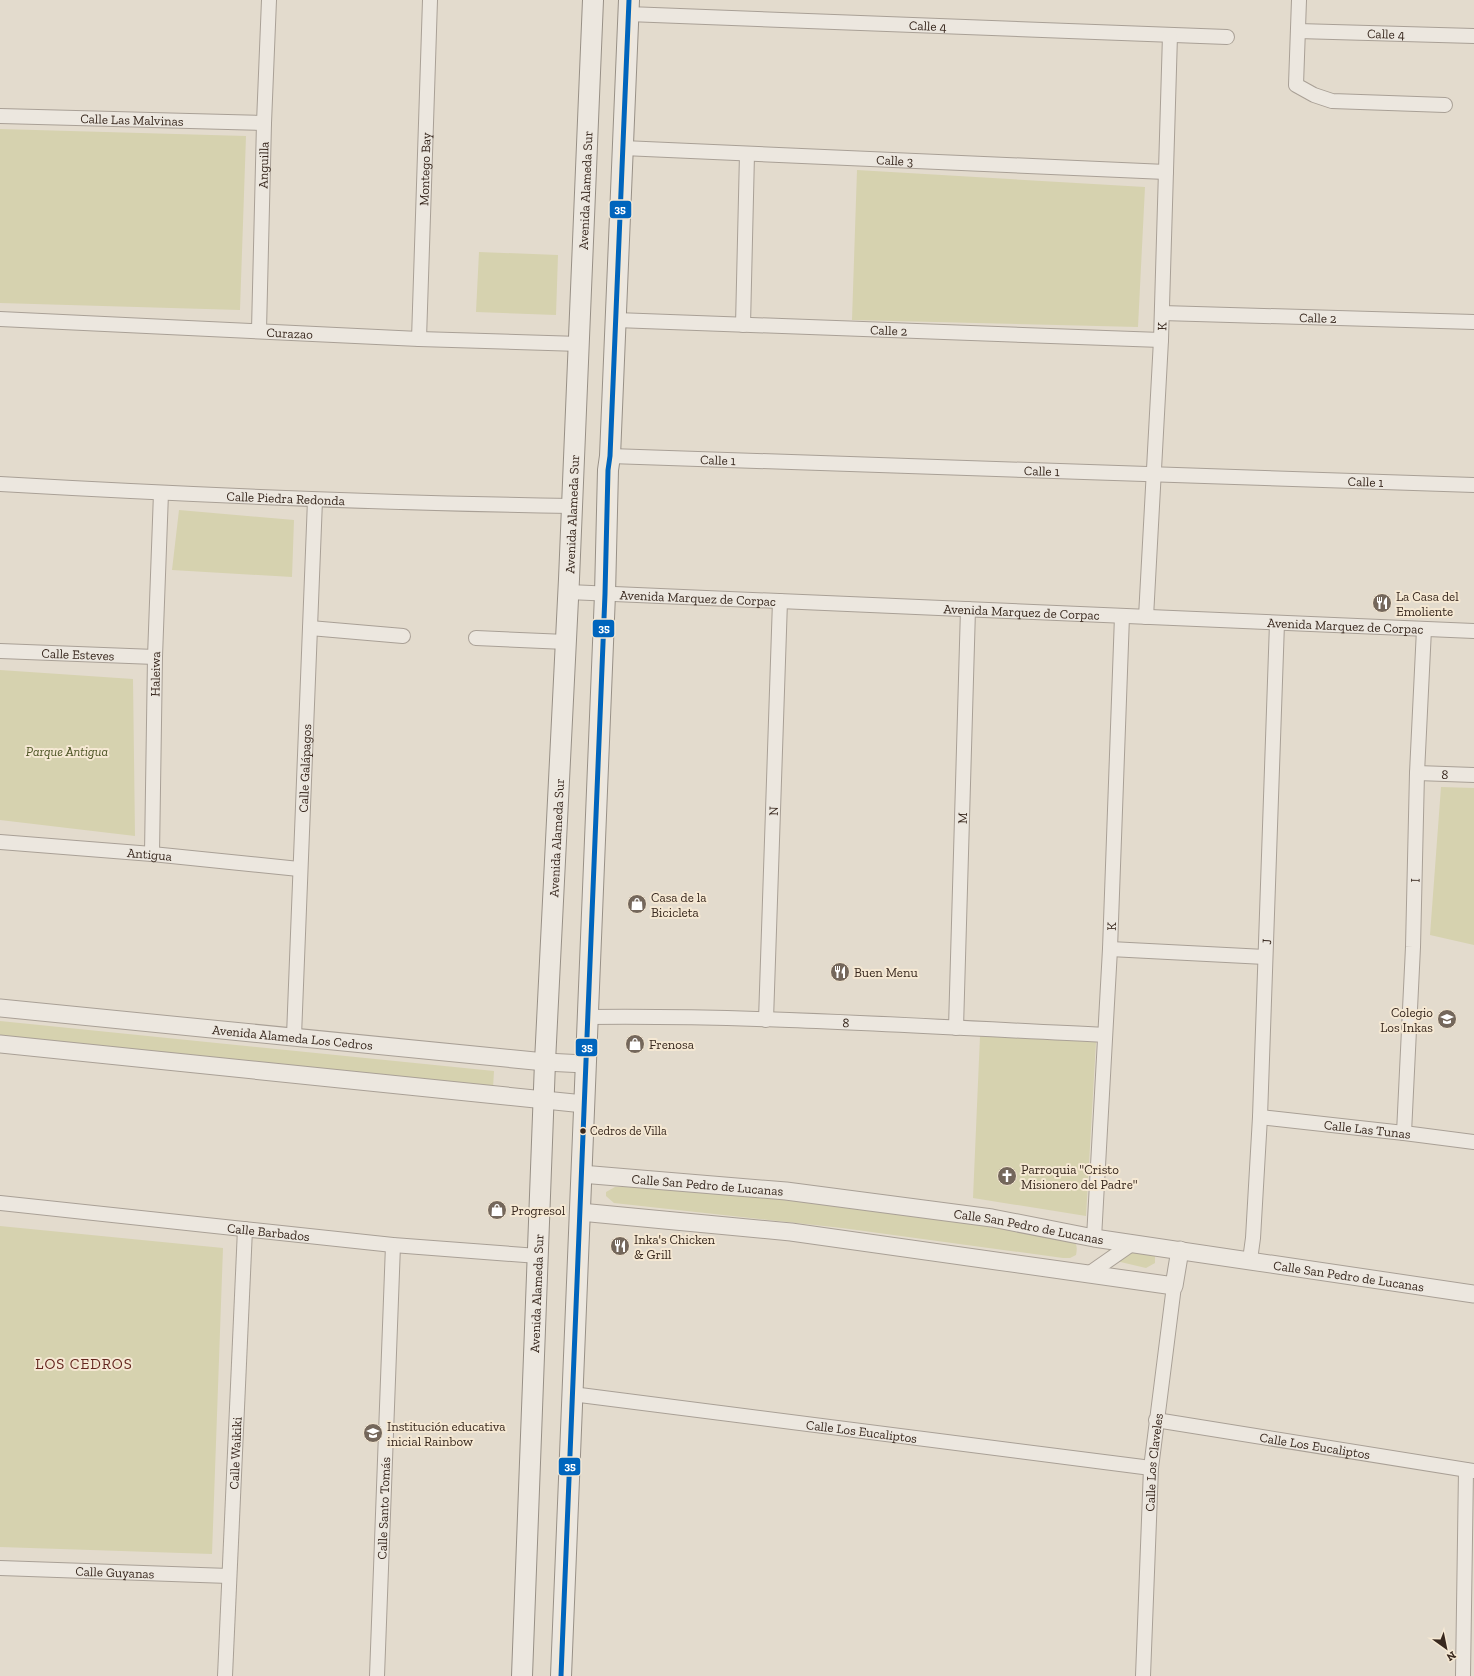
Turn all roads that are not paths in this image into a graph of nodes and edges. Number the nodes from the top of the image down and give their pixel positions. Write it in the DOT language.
graph roads {
  1 [pos="270,0"];
  2 [pos="430,0"];
  3 [pos="593,0"];
  4 [pos="1299,0"];
  5 [pos="629,7"];
  6 [pos="1298,31"];
  7 [pos="1170,35"];
  8 [pos="1474,36"];
  9 [pos="1227,37"];
  10 [pos="1445,105"];
  11 [pos="0,116"];
  12 [pos="264,123"];
  13 [pos="623,148"];
  14 [pos="747,154"];
  15 [pos="1166,172"];
  16 [pos="1162,313"];
  17 [pos="0,319"];
  18 [pos="616,320"];
  19 [pos="1474,322"];
  20 [pos="743,325"];
  21 [pos="259,330"];
  22 [pos="419,338"];
  23 [pos="1161,340"];
  24 [pos="580,344"];
  25 [pos="610,456"];
  26 [pos="1154,473"];
  27 [pos="0,484"];
  28 [pos="1474,485"];
  29 [pos="161,493"];
  30 [pos="315,500"];
  31 [pos="572,506"];
  32 [pos="568,592"];
  33 [pos="605,594"];
  34 [pos="780,601"];
  35 [pos="968,609"];
  36 [pos="1122,616"];
  37 [pos="1146,617"];
  38 [pos="1277,623"];
  39 [pos="310,628"];
  40 [pos="1424,628"];
  41 [pos="1474,631"];
  42 [pos="402,636"];
  43 [pos="476,638"];
  44 [pos="566,642"];
  45 [pos="0,651"];
  46 [pos="155,657"];
  47 [pos="1417,773"];
  48 [pos="1474,775"];
  49 [pos="0,842"];
  50 [pos="152,854"];
  51 [pos="299,869"];
  52 [pos="1110,949"];
  53 [pos="1265,957"];
  54 [pos="0,1008"];
  55 [pos="587,1018"];
  56 [pos="766,1020"];
  57 [pos="956,1028"];
  58 [pos="1105,1035"];
  59 [pos="294,1036"];
  60 [pos="0,1044"];
  61 [pos="545,1062"];
  62 [pos="585,1064"];
  63 [pos="543,1100"];
  64 [pos="584,1104"];
  65 [pos="1260,1117"];
  66 [pos="1404,1133"];
  67 [pos="1474,1142"];
  68 [pos="581,1174"];
  69 [pos="0,1203"];
  70 [pos="580,1212"];
  71 [pos="245,1230"];
  72 [pos="1094,1238"];
  73 [pos="1132,1243"];
  74 [pos="393,1245"];
  75 [pos="1180,1250"];
  76 [pos="538,1256"];
  77 [pos="1250,1260"];
  78 [pos="1090,1273"];
  79 [pos="1174,1286"];
  80 [pos="1474,1294"];
  81 [pos="572,1394"];
  82 [pos="1156,1420"];
  83 [pos="1151,1468"];
  84 [pos="1470,1470"];
  85 [pos="0,1568"];
  86 [pos="229,1576"];
  87 [pos="225,1676"];
  88 [pos="377,1676"];
  89 [pos="522,1676"];
  90 [pos="561,1676"];
  91 [pos="1143,1676"];
  92 [pos="1463,1676"];
  1 -- 12 [label="street, Anguilla"];
  2 -- 22 [label="street, Montego Bay"];
  3 -- 24 [label="main road, Avenida Alameda Sur"];
  4 -- 6 [label="street"];
  5 -- 7 [label="street, Calle 4"];
  5 -- 13 [label="main road"];
  6 -- 8 [label="street, Calle 4"];
  6 -- 10 [label="street"];
  7 -- 9 [label="street, Calle 4"];
  7 -- 15 [label="street, K"];
  11 -- 12 [label="street, Calle Las Malvinas"];
  12 -- 21 [label="street, Anguilla"];
  13 -- 14 [label="street, Calle 3"];
  13 -- 18 [label="main road"];
  14 -- 15 [label="street, Calle 3"];
  14 -- 20 [label="street"];
  15 -- 16 [label="street, K"];
  16 -- 19 [label="street, Calle 2"];
  16 -- 23 [label="street, K"];
  17 -- 21 [label="street, Curazao"];
  18 -- 20 [label="street, Calle 2"];
  18 -- 25 [label="main road"];
  20 -- 23 [label="street, Calle 2"];
  21 -- 22 [label="street, Curazao"];
  22 -- 24 [label="street, Curazao"];
  23 -- 26 [label="street, K"];
  24 -- 31 [label="main road, Avenida Alameda Sur"];
  25 -- 26 [label="street, Calle 1"];
  25 -- 33 [label="main road"];
  26 -- 28 [label="street, Calle 1"];
  26 -- 37 [label="street, K"];
  27 -- 29 [label="street, Calle Piedra Redonda"];
  29 -- 30 [label="street, Calle Piedra Redonda"];
  29 -- 46 [label="street, Haleiwa"];
  30 -- 31 [label="street, Calle Piedra Redonda"];
  30 -- 39 [label="street, Calle Galápagos"];
  31 -- 32 [label="main road, Avenida Alameda Sur"];
  32 -- 33 [label="street, Avenida Marquez de Corpac"];
  32 -- 44 [label="main road, Avenida Alameda Sur"];
  33 -- 34 [label="street, Avenida Marquez de Corpac"];
  33 -- 55 [label="main road"];
  34 -- 35 [label="street, Avenida Marquez de Corpac"];
  34 -- 56 [label="street, N"];
  35 -- 36 [label="street, Avenida Marquez de Corpac"];
  35 -- 57 [label="street, M"];
  36 -- 37 [label="street, Avenida Marquez de Corpac"];
  36 -- 52 [label="street, K"];
  37 -- 38 [label="street, Avenida Marquez de Corpac"];
  38 -- 40 [label="street, Avenida Marquez de Corpac"];
  38 -- 53 [label="street, J"];
  39 -- 42 [label="street"];
  39 -- 51 [label="street, Calle Galápagos"];
  40 -- 41 [label="street, Avenida Marquez de Corpac"];
  40 -- 47 [label="street, I"];
  43 -- 44 [label="street"];
  44 -- 61 [label="main road, Avenida Alameda Sur"];
  45 -- 46 [label="street, Calle Esteves"];
  46 -- 50 [label="street, Haleiwa"];
  47 -- 48 [label="street, 8"];
  47 -- 66 [label="street, I"];
  49 -- 50 [label="street, Antigua"];
  50 -- 51 [label="street, Antigua"];
  51 -- 59 [label="street, Calle Galápagos"];
  52 -- 53 [label="street"];
  52 -- 58 [label="street, K"];
  53 -- 65 [label="street, J"];
  54 -- 59 [label="street, Avenida Alameda Los Cedros"];
  55 -- 56 [label="street, 8"];
  55 -- 62 [label="main road"];
  56 -- 57 [label="street, 8"];
  57 -- 58 [label="street, 8"];
  58 -- 72 [label="street, K"];
  59 -- 61 [label="street, Avenida Alameda Los Cedros"];
  60 -- 63 [label="street"];
  61 -- 62 [label="street, Avenida Alameda Los Cedros"];
  61 -- 63 [label="main road, Avenida Alameda Sur"];
  62 -- 64 [label="main road"];
  63 -- 64 [label="street"];
  63 -- 76 [label="main road, Avenida Alameda Sur"];
  64 -- 68 [label="main road"];
  65 -- 66 [label="street, Calle Las Tunas"];
  65 -- 77 [label="street, J"];
  66 -- 67 [label="street, Calle Las Tunas"];
  68 -- 70 [label="main road"];
  68 -- 72 [label="street, Calle San Pedro de Lucanas"];
  69 -- 71 [label="street, Calle Barbados"];
  70 -- 78 [label="street"];
  70 -- 81 [label="main road"];
  71 -- 74 [label="street, Calle Barbados"];
  71 -- 86 [label="street, Calle Waikiki"];
  72 -- 73 [label="street, Calle San Pedro de Lucanas"];
  73 -- 75 [label="street, Calle San Pedro de Lucanas"];
  73 -- 78 [label="street"];
  74 -- 76 [label="street, Calle Barbados"];
  74 -- 88 [label="street, Calle Santo Tomás"];
  75 -- 77 [label="street, Calle San Pedro de Lucanas"];
  75 -- 79 [label="street, Calle Los Claveles"];
  76 -- 89 [label="main road, Avenida Alameda Sur"];
  77 -- 80 [label="street, Calle San Pedro de Lucanas"];
  78 -- 79 [label="street"];
  79 -- 82 [label="street, Calle Los Claveles"];
  81 -- 83 [label="street, Calle Los Eucaliptos"];
  81 -- 90 [label="main road"];
  82 -- 83 [label="street, Calle Los Claveles"];
  82 -- 84 [label="street, Calle Los Eucaliptos"];
  83 -- 91 [label="street, Calle Los Claveles"];
  84 -- 92 [label="street"];
  85 -- 86 [label="street, Calle Guyanas"];
  86 -- 87 [label="street, Calle Waikiki"];
}
